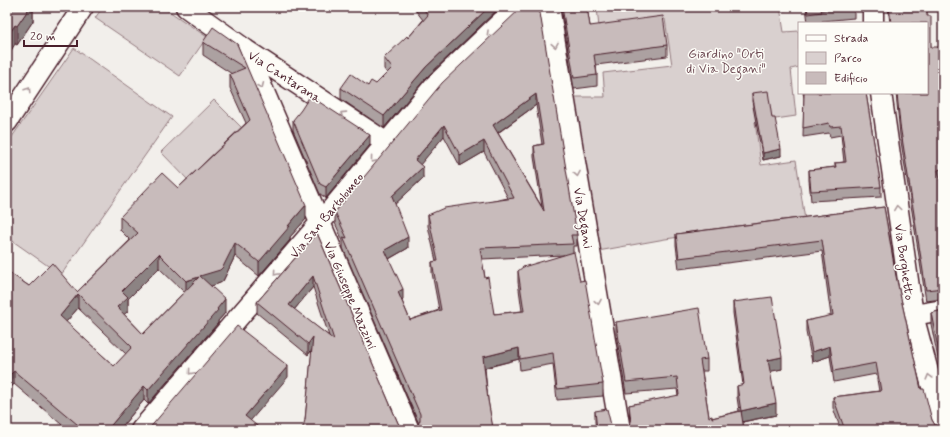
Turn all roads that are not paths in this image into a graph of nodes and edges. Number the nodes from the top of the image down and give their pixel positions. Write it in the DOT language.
graph roads {
  1 [pos="83,7"];
  2 [pos="186,7"];
  3 [pos="517,7"];
  4 [pos="549,7"];
  5 [pos="873,7"];
  6 [pos="873,22"];
  7 [pos="246,50"];
  8 [pos="882,94"];
  9 [pos="7,122"];
  10 [pos="387,143"];
  11 [pos="320,223"];
  12 [pos="943,310"];
  13 [pos="913,315"];
  14 [pos="943,428"];
  15 [pos="141,430"];
  16 [pos="409,430"];
  17 [pos="620,430"];
  9 -- 1 [label="street, one-way"];
  2 -- 7 [label="street, Via Cantarana"];
  3 -- 10 [label="street, Via San Bartolomeo, one-way"];
  4 -- 17 [label="street, Via Degani, one-way"];
  5 -- 6 [label="street"];
  10 -- 7 [label="street, Via Cantarana, one-way"];
  7 -- 11 [label="street, Via Giuseppe Mazzini, one-way"];
  13 -- 8 [label="street, Via Borghetto, one-way"];
  10 -- 11 [label="street, Via San Bartolomeo, one-way"];
  11 -- 15 [label="street, Via San Bartolomeo, one-way"];
  11 -- 16 [label="street, Via Giuseppe Mazzini"];
  12 -- 13 [label="street"];
  14 -- 13 [label="street, Via Borghetto, one-way"];
}
